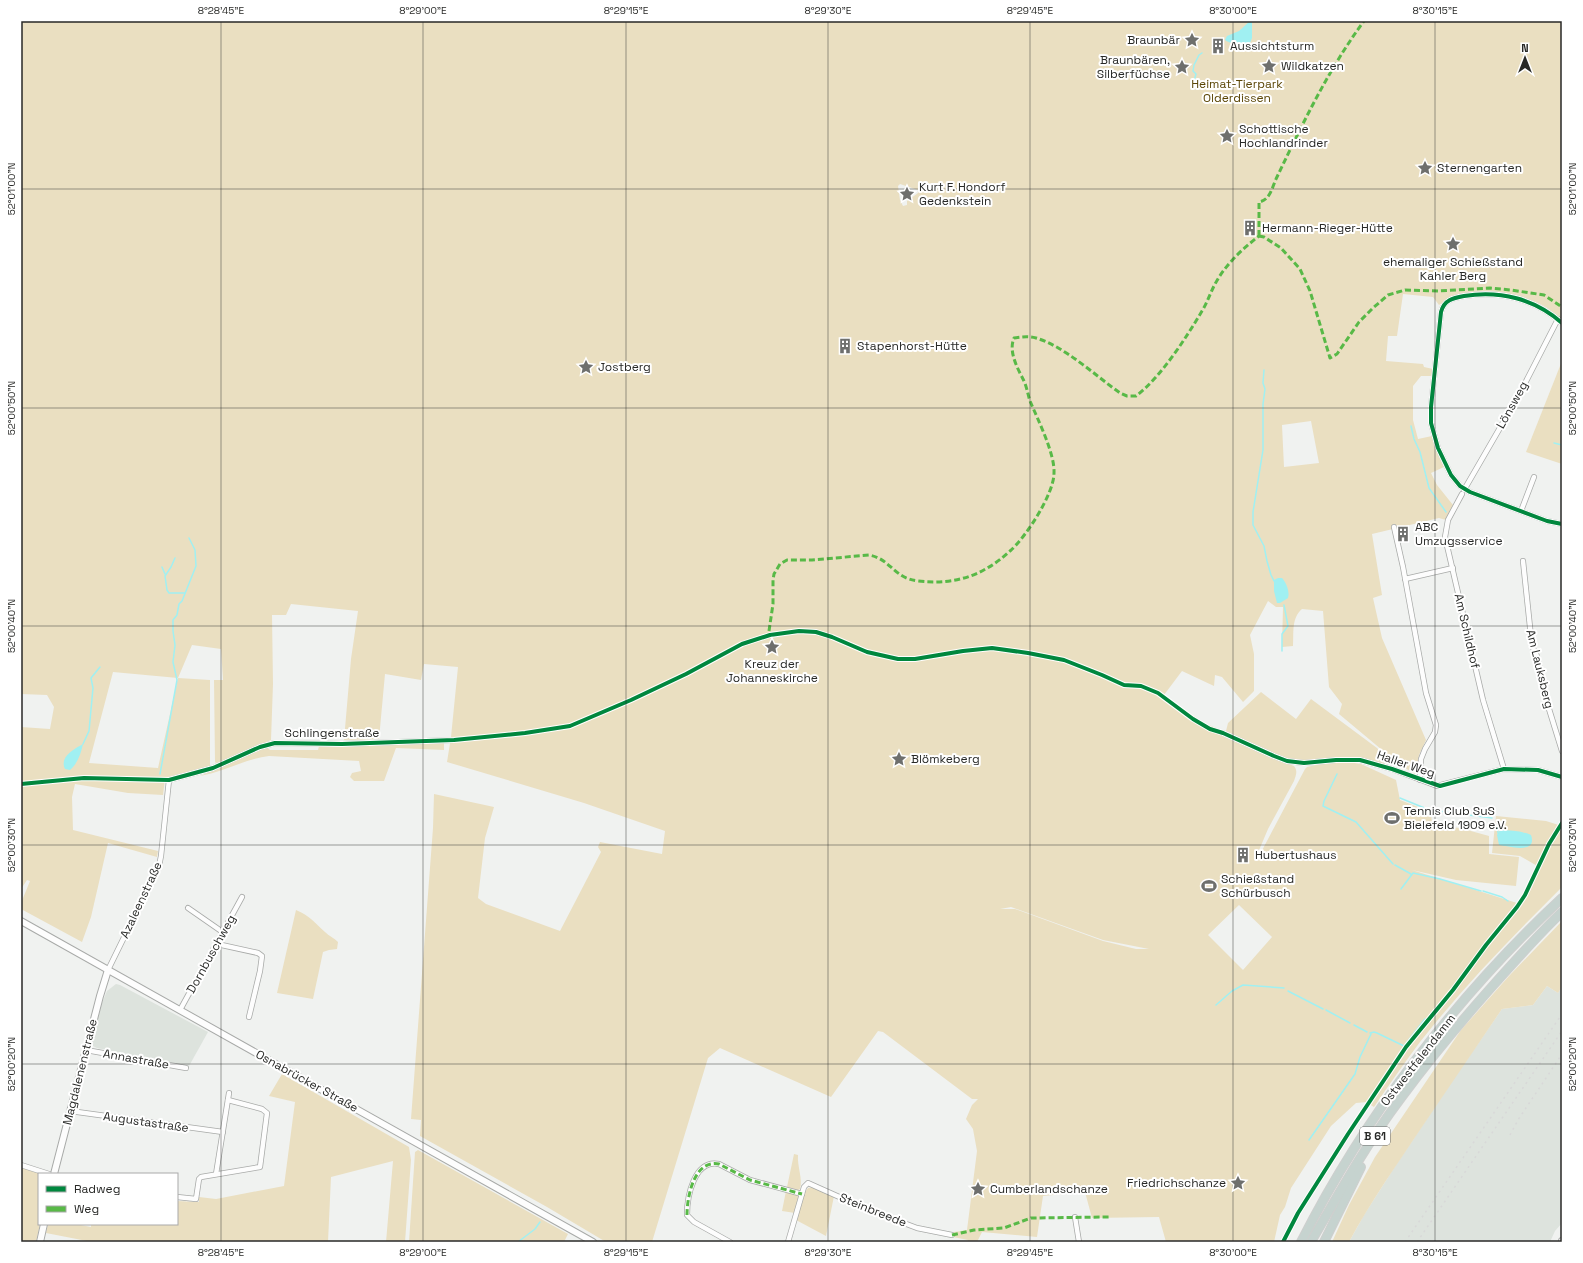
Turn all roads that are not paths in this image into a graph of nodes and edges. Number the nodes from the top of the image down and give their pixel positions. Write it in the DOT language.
graph roads {
  1 [pos="1560,321"];
  2 [pos="1534,477"];
  3 [pos="1463,492"];
  4 [pos="1521,511"];
  5 [pos="1562,524"];
  6 [pos="1394,527"];
  7 [pos="1523,561"];
  8 [pos="1453,568"];
  9 [pos="1405,580"];
  10 [pos="1223,733"];
  11 [pos="454,740"];
  12 [pos="1562,751"];
  13 [pos="1504,769"];
  14 [pos="1562,777"];
  15 [pos="169,780"];
  16 [pos="1420,780"];
  17 [pos="242,897"];
  18 [pos="1562,898"];
  19 [pos="188,908"];
  20 [pos="1562,912"];
  21 [pos="21,921"];
  22 [pos="224,932"];
  23 [pos="217,944"];
  24 [pos="108,970"];
  25 [pos="180,1010"];
  26 [pos="250,1017"];
  27 [pos="1448,1037"];
  28 [pos="86,1050"];
  29 [pos="186,1068"];
  30 [pos="229,1093"];
  31 [pos="228,1100"];
  32 [pos="70,1111"];
  33 [pos="223,1132"];
  34 [pos="21,1165"];
  35 [pos="46,1173"];
  36 [pos="54,1173"];
  37 [pos="216,1174"];
  38 [pos="802,1194"];
  39 [pos="178,1197"];
  40 [pos="1323,1200"];
  41 [pos="1075,1217"];
  42 [pos="44,1225"];
  43 [pos="952,1235"];
  44 [pos="40,1242"];
  45 [pos="593,1242"];
  46 [pos="730,1242"];
  47 [pos="788,1242"];
  48 [pos="1079,1242"];
  49 [pos="1295,1242"];
  50 [pos="1301,1242"];
  51 [pos="1311,1242"];
  52 [pos="1324,1242"];
  1 -- 3 [label="street, Lönsweg"];
  1 -- 3 [label="street"];
  2 -- 4 [label="street"];
  3 -- 4 [label="street"];
  3 -- 8 [label="street, Am Schildhof"];
  4 -- 5 [label="street"];
  6 -- 9 [label="street"];
  7 -- 12 [label="street, Am Lauksberg"];
  8 -- 9 [label="street"];
  8 -- 13 [label="street, Am Schildhof"];
  9 -- 16 [label="street"];
  10 -- 16 [label="street, Haller Weg"];
  11 -- 15 [label="street, Schlingenstraße"];
  13 -- 14 [label="street, Haller Weg"];
  13 -- 16 [label="street, Haller Weg"];
  15 -- 24 [label="street, Azaleenstraße"];
  17 -- 22 [label="street, Dornbuschweg"];
  18 -- 40 [label="highway, Ostwestfalendamm / B 61"];
  19 -- 22 [label="street"];
  20 -- 27 [label="highway, Ostwestfalendamm / B 61"];
  21 -- 24 [label="main road, Osnabrücker Straße"];
  22 -- 23 [label="street, Dornbuschweg"];
  23 -- 25 [label="street, Dornbuschweg"];
  23 -- 26 [label="street"];
  24 -- 25 [label="main road, Osnabrücker Straße"];
  24 -- 28 [label="main road, Magdalenenstraße"];
  25 -- 45 [label="main road, Osnabrücker Straße"];
  27 -- 51 [label="highway, Ostwestfalendamm / B 61"];
  27 -- 52 [label="highway, B 61"];
  28 -- 29 [label="street, Annastraße"];
  28 -- 32 [label="main road, Magdalenenstraße"];
  30 -- 31 [label="street"];
  31 -- 33 [label="street"];
  31 -- 37 [label="street"];
  32 -- 33 [label="street, Augustastraße"];
  32 -- 36 [label="main road, Magdalenenstraße"];
  33 -- 37 [label="street"];
  34 -- 35 [label="street"];
  37 -- 39 [label="street"];
  38 -- 43 [label="street, Steinbreede"];
  38 -- 46 [label="street"];
  38 -- 47 [label="street"];
  40 -- 49 [label="highway"];
  40 -- 50 [label="highway, Ostwestfalendamm / B 61"];
  41 -- 48 [label="street"];
  42 -- 44 [label="main road"];
}
